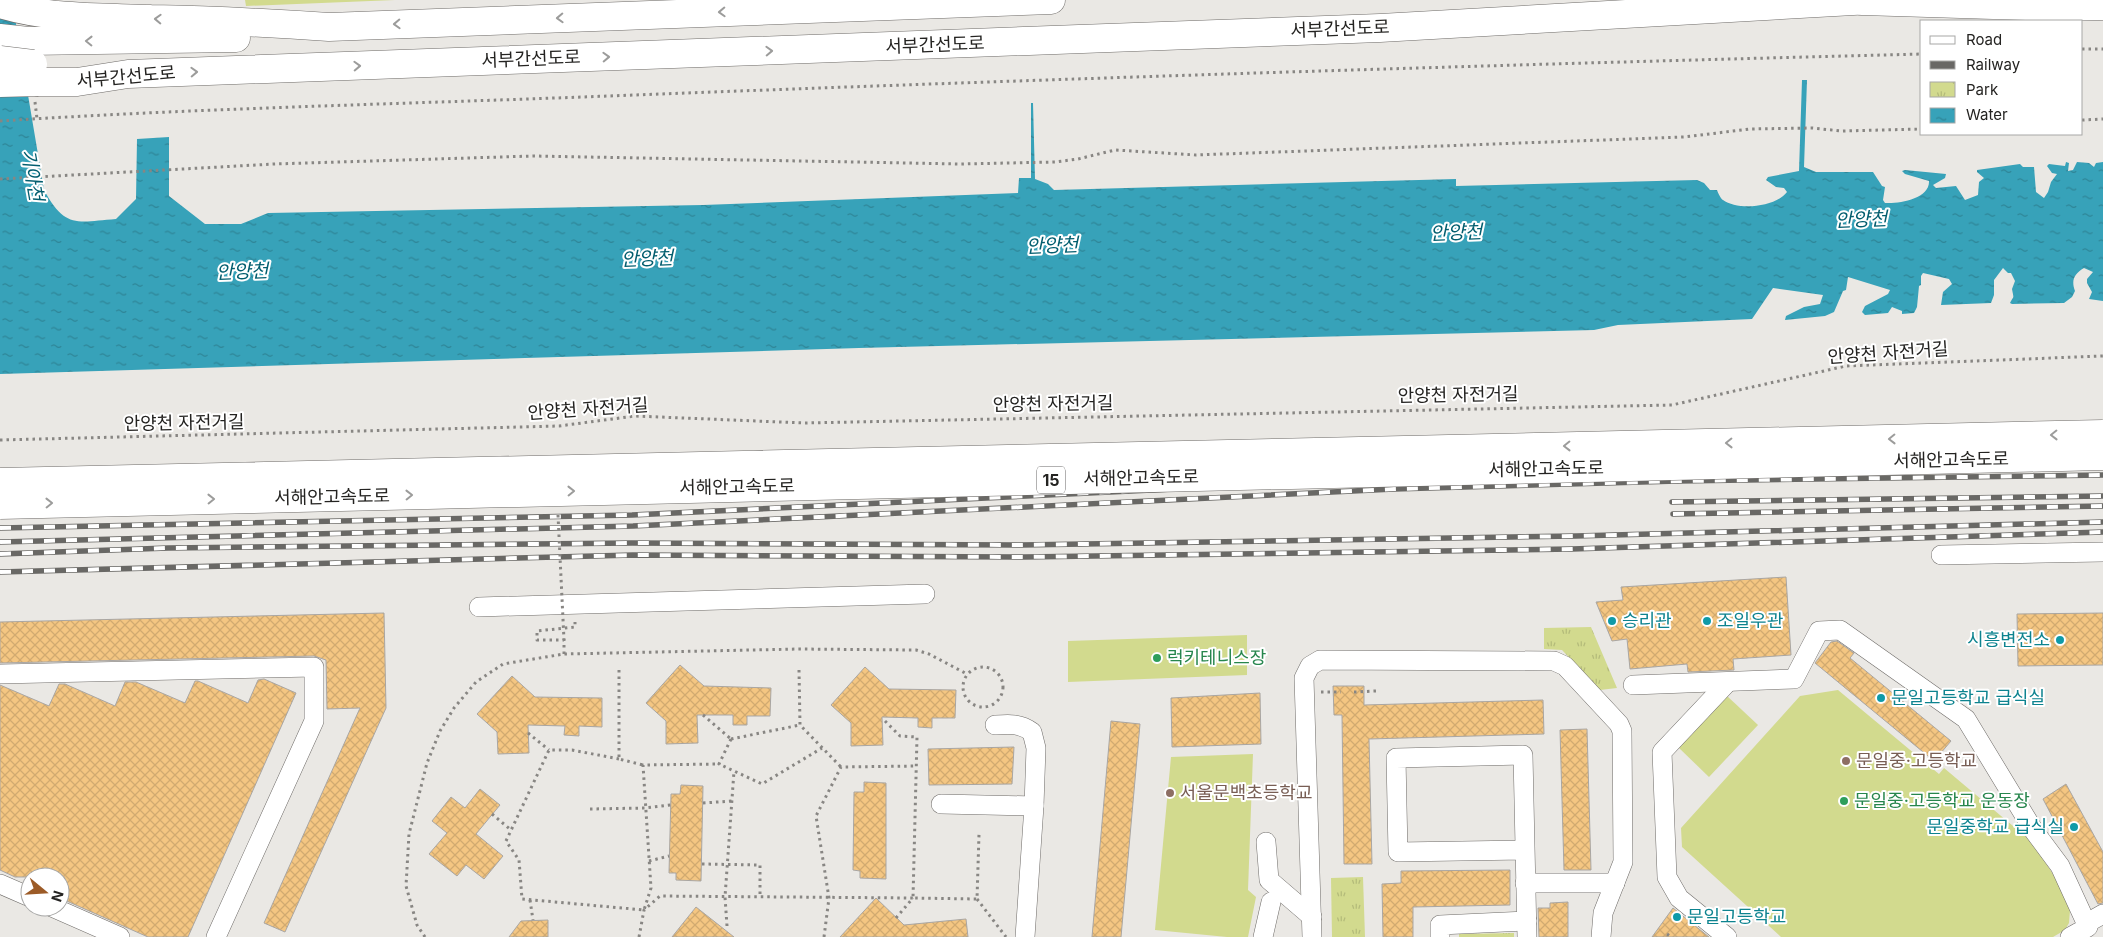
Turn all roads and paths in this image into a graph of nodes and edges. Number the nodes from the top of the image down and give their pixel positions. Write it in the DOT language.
graph roads {
  1 [pos="1051,0"];
  2 [pos="1866,1"];
  3 [pos="2103,6"];
  4 [pos="10,7"];
  5 [pos="329,27"];
  6 [pos="0,38"];
  7 [pos="2083,49"];
  8 [pos="2103,49"];
  9 [pos="1920,54"];
  10 [pos="0,60"];
  11 [pos="33,62"];
  12 [pos="0,83"];
  13 [pos="2103,118"];
  14 [pos="2083,120"];
  15 [pos="0,121"];
  16 [pos="1920,129"];
  17 [pos="0,179"];
  18 [pos="2103,356"];
  19 [pos="2103,434"];
  20 [pos="0,440"];
  21 [pos="2103,456"];
  22 [pos="0,482"];
  23 [pos="0,505"];
  24 [pos="558,514"];
  25 [pos="2103,552"];
  26 [pos="1941,555"];
  27 [pos="925,594"];
  28 [pos="479,607"];
  29 [pos="575,622"];
  30 [pos="564,640"];
  31 [pos="564,654"];
  32 [pos="619,670"];
  33 [pos="800,670"];
  34 [pos="0,674"];
  35 [pos="968,674"];
  36 [pos="1728,682"];
  37 [pos="1633,685"];
  38 [pos="1376,691"];
  39 [pos="1320,692"];
  40 [pos="1341,692"];
  41 [pos="1354,692"];
  42 [pos="702,715"];
  43 [pos="885,721"];
  44 [pos="995,724"];
  45 [pos="800,725"];
  46 [pos="528,733"];
  47 [pos="731,739"];
  48 [pos="822,748"];
  49 [pos="549,750"];
  50 [pos="619,759"];
  51 [pos="719,764"];
  52 [pos="642,765"];
  53 [pos="916,766"];
  54 [pos="841,767"];
  55 [pos="734,771"];
  56 [pos="732,801"];
  57 [pos="702,803"];
  58 [pos="941,804"];
  59 [pos="671,805"];
  60 [pos="1034,806"];
  61 [pos="645,808"];
  62 [pos="590,809"];
  63 [pos="492,814"];
  64 [pos="511,830"];
  65 [pos="979,834"];
  66 [pos="1266,842"];
  67 [pos="1524,850"];
  68 [pos="669,856"];
  69 [pos="649,861"];
  70 [pos="727,863"];
  71 [pos="702,864"];
  72 [pos="1525,883"];
  73 [pos="1615,883"];
  74 [pos="0,884"];
  75 [pos="20,893"];
  76 [pos="725,897"];
  77 [pos="760,897"];
  78 [pos="829,898"];
  79 [pos="913,898"];
  80 [pos="977,899"];
  81 [pos="530,900"];
  82 [pos="1271,902"];
  83 [pos="644,910"];
  84 [pos="70,915"];
  85 [pos="1312,917"];
  86 [pos="896,918"];
  87 [pos="2095,919"];
  88 [pos="533,920"];
  89 [pos="727,926"];
  90 [pos="1527,929"];
  91 [pos="120,937"];
  92 [pos="216,937"];
  93 [pos="425,937"];
  94 [pos="639,937"];
  95 [pos="824,937"];
  96 [pos="1006,937"];
  97 [pos="1025,937"];
  98 [pos="1263,937"];
  99 [pos="1312,937"];
  100 [pos="1440,937"];
  101 [pos="1601,937"];
  102 [pos="1727,937"];
  103 [pos="2070,937"];
  1 -- 5 [label="highway, one-way"];
  2 -- 3 [label="highway, 서부간선도로"];
  11 -- 2 [label="highway, 서부간선도로, one-way"];
  5 -- 4 [label="highway, one-way"];
  5 -- 11 [label="highway, one-way"];
  6 -- 11 [label="highway"];
  7 -- 8 [label="path"];
  9 -- 15 [label="path"];
  10 -- 11 [label="highway, bridge"];
  11 -- 12 [label="highway, bridge"];
  13 -- 14 [label="path"];
  16 -- 17 [label="path"];
  18 -- 20 [label="path, 안양천 자전거길"];
  19 -- 22 [label="highway, 서해안고속도로 / 15, one-way, bridge"];
  23 -- 21 [label="highway, 서해안고속도로 / 15, one-way, bridge"];
  24 -- 30 [label="path, bridge"];
  25 -- 26 [label="street"];
  27 -- 28 [label="street"];
  29 -- 30 [label="path"];
  30 -- 31 [label="path"];
  31 -- 35 [label="path"];
  31 -- 93 [label="path"];
  32 -- 50 [label="path"];
  33 -- 45 [label="path"];
  34 -- 92 [label="street"];
  35 -- 35 [label="path"];
  36 -- 37 [label="street"];
  36 -- 87 [label="street"];
  36 -- 102 [label="street"];
  38 -- 41 [label="path"];
  39 -- 40 [label="path"];
  42 -- 47 [label="path"];
  43 -- 53 [label="path"];
  44 -- 60 [label="street"];
  45 -- 47 [label="path"];
  45 -- 48 [label="path"];
  46 -- 49 [label="path"];
  47 -- 51 [label="path"];
  48 -- 54 [label="path"];
  48 -- 55 [label="path"];
  49 -- 50 [label="path"];
  49 -- 64 [label="path"];
  50 -- 52 [label="path"];
  51 -- 52 [label="path"];
  51 -- 55 [label="path"];
  52 -- 61 [label="path"];
  53 -- 54 [label="path"];
  53 -- 79 [label="path"];
  54 -- 78 [label="path"];
  55 -- 56 [label="path"];
  56 -- 57 [label="path"];
  56 -- 70 [label="path"];
  58 -- 60 [label="street"];
  59 -- 61 [label="path"];
  60 -- 97 [label="street"];
  61 -- 62 [label="path"];
  61 -- 69 [label="path"];
  63 -- 64 [label="path"];
  64 -- 81 [label="path"];
  65 -- 80 [label="path"];
  66 -- 85 [label="street"];
  67 -- 67 [label="street"];
  67 -- 72 [label="street"];
  68 -- 69 [label="path"];
  69 -- 83 [label="path"];
  70 -- 71 [label="path"];
  70 -- 76 [label="path"];
  70 -- 77 [label="path"];
  72 -- 73 [label="street"];
  72 -- 90 [label="street"];
  73 -- 85 [label="street"];
  73 -- 101 [label="street"];
  74 -- 75 [label="street"];
  76 -- 77 [label="path"];
  76 -- 83 [label="path"];
  76 -- 89 [label="path"];
  77 -- 78 [label="path"];
  78 -- 79 [label="path"];
  78 -- 95 [label="path"];
  79 -- 80 [label="path"];
  79 -- 86 [label="path"];
  80 -- 96 [label="path"];
  81 -- 83 [label="path"];
  81 -- 88 [label="path"];
  82 -- 98 [label="street"];
  83 -- 94 [label="path"];
  84 -- 91 [label="street"];
  85 -- 99 [label="street"];
  87 -- 103 [label="street"];
  90 -- 100 [label="street"];
}
